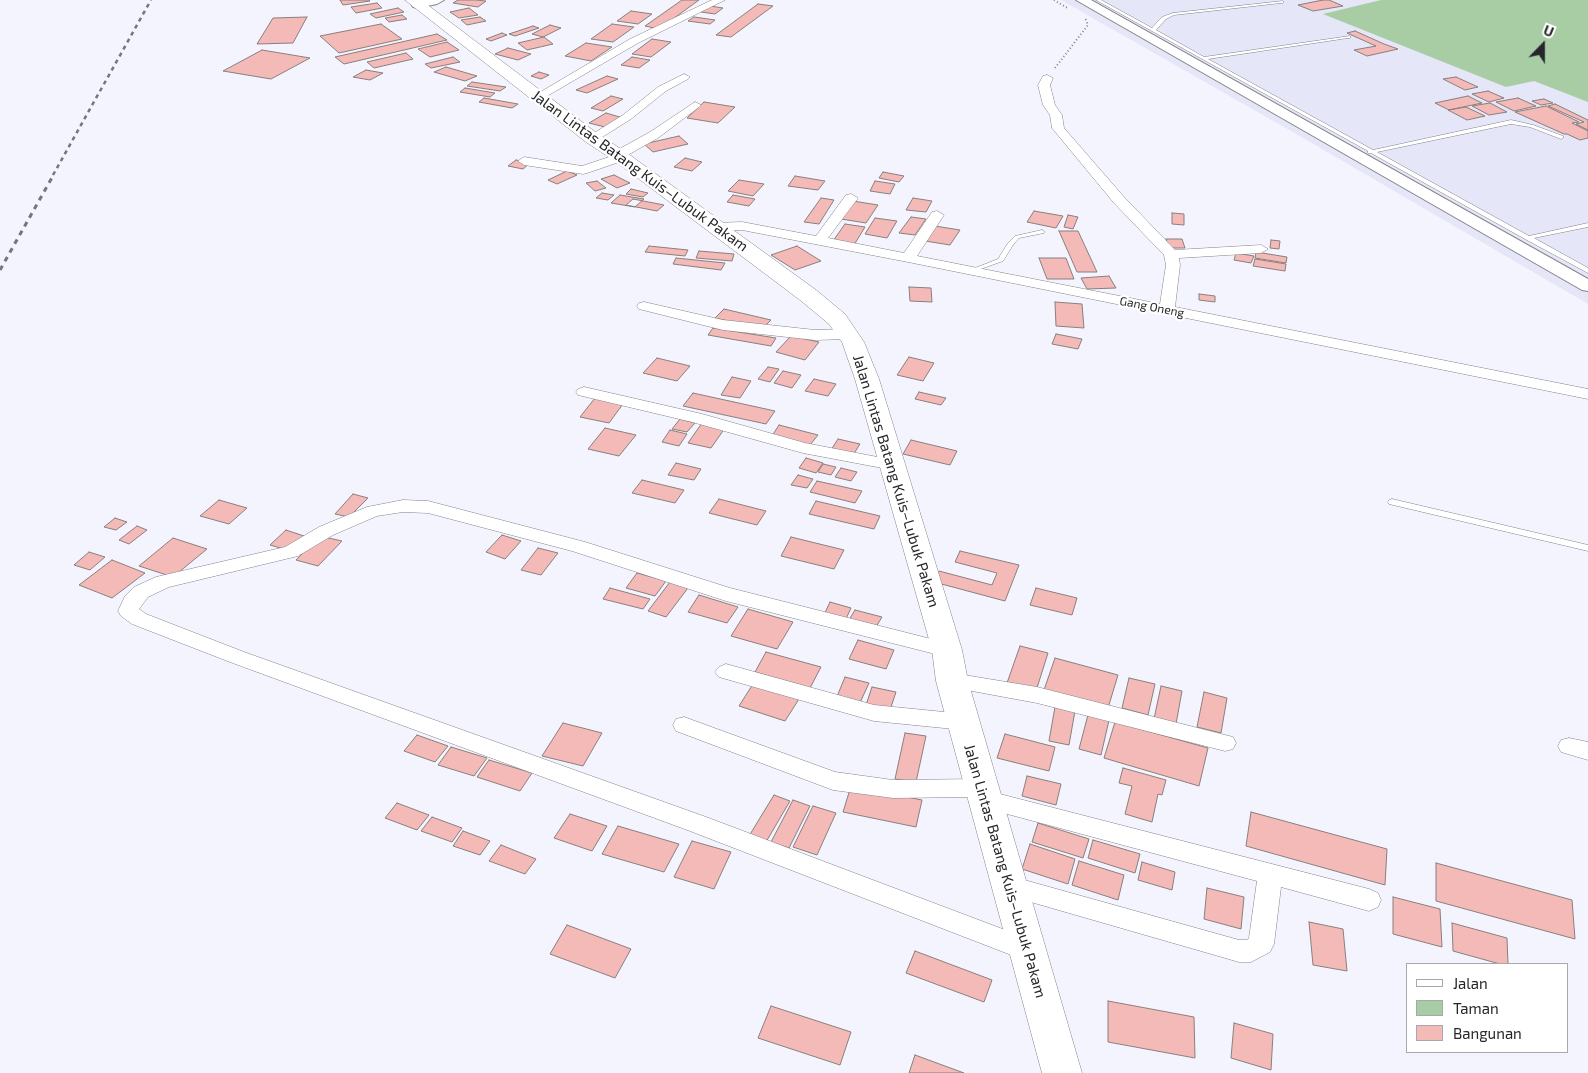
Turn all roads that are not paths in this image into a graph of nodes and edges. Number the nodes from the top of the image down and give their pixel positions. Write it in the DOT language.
graph roads {
  1 [pos="720,0"];
  2 [pos="1082,0"];
  3 [pos="1098,0"];
  4 [pos="422,1"];
  5 [pos="1281,2"];
  6 [pos="1153,30"];
  7 [pos="1348,38"];
  8 [pos="1204,58"];
  9 [pos="1189,60"];
  10 [pos="684,77"];
  11 [pos="1047,78"];
  12 [pos="538,97"];
  13 [pos="694,105"];
  14 [pos="1562,137"];
  15 [pos="592,138"];
  16 [pos="1372,152"];
  17 [pos="1356,155"];
  18 [pos="619,156"];
  19 [pos="524,161"];
  20 [pos="851,198"];
  21 [pos="937,216"];
  22 [pos="1588,225"];
  23 [pos="715,227"];
  24 [pos="1042,232"];
  25 [pos="1527,238"];
  26 [pos="819,241"];
  27 [pos="1261,249"];
  28 [pos="1171,254"];
  29 [pos="908,258"];
  30 [pos="973,270"];
  31 [pos="1588,271"];
  32 [pos="1588,286"];
  33 [pos="644,306"];
  34 [pos="1166,310"];
  35 [pos="848,334"];
  36 [pos="584,392"];
  37 [pos="1588,394"];
  38 [pos="893,465"];
  39 [pos="1392,502"];
  40 [pos="1588,548"];
  41 [pos="947,650"];
  42 [pos="726,672"];
  43 [pos="952,681"];
  44 [pos="964,722"];
  45 [pos="684,725"];
  46 [pos="1225,743"];
  47 [pos="983,793"];
  48 [pos="1270,874"];
  49 [pos="1010,886"];
  50 [pos="1369,900"];
  51 [pos="1028,950"];
  52 [pos="1062,1073"];
  1 -- 12 [label="street"];
  2 -- 9 [label="street"];
  3 -- 6 [label="lane"];
  4 -- 12 [label="highway, Jalan Lintas Batang Kuis–Lubuk Pakam"];
  5 -- 6 [label="lane"];
  6 -- 8 [label="lane"];
  7 -- 8 [label="lane"];
  8 -- 9 [label="lane"];
  8 -- 16 [label="lane"];
  9 -- 17 [label="street"];
  10 -- 15 [label="street"];
  11 -- 28 [label="street"];
  12 -- 15 [label="highway, Jalan Lintas Batang Kuis–Lubuk Pakam"];
  13 -- 18 [label="street"];
  14 -- 16 [label="lane"];
  15 -- 18 [label="highway, Jalan Lintas Batang Kuis–Lubuk Pakam"];
  16 -- 17 [label="lane"];
  16 -- 25 [label="lane"];
  17 -- 32 [label="street"];
  18 -- 19 [label="street"];
  18 -- 23 [label="highway, Jalan Lintas Batang Kuis–Lubuk Pakam"];
  20 -- 26 [label="street"];
  21 -- 29 [label="street"];
  22 -- 25 [label="lane"];
  23 -- 26 [label="street, Gang Oneng"];
  23 -- 35 [label="highway, Jalan Lintas Batang Kuis–Lubuk Pakam"];
  24 -- 30 [label="lane"];
  25 -- 31 [label="lane"];
  26 -- 29 [label="street, Gang Oneng"];
  27 -- 28 [label="street"];
  28 -- 34 [label="street"];
  29 -- 30 [label="street, Gang Oneng"];
  30 -- 34 [label="street, Gang Oneng"];
  33 -- 35 [label="street"];
  34 -- 37 [label="street, Gang Oneng"];
  35 -- 38 [label="highway, Jalan Lintas Batang Kuis–Lubuk Pakam"];
  36 -- 38 [label="street"];
  38 -- 41 [label="highway, Jalan Lintas Batang Kuis–Lubuk Pakam"];
  39 -- 40 [label="lane"];
  41 -- 43 [label="highway, Jalan Lintas Batang Kuis–Lubuk Pakam"];
  41 -- 51 [label="street"];
  42 -- 44 [label="street"];
  43 -- 44 [label="highway, Jalan Lintas Batang Kuis–Lubuk Pakam"];
  43 -- 46 [label="street"];
  44 -- 47 [label="highway, Jalan Lintas Batang Kuis–Lubuk Pakam"];
  45 -- 47 [label="street"];
  47 -- 48 [label="street"];
  47 -- 49 [label="highway, Jalan Lintas Batang Kuis–Lubuk Pakam"];
  48 -- 49 [label="street"];
  48 -- 50 [label="street"];
  49 -- 51 [label="highway, Jalan Lintas Batang Kuis–Lubuk Pakam"];
  51 -- 52 [label="highway, Jalan Lintas Batang Kuis–Lubuk Pakam"];
}
